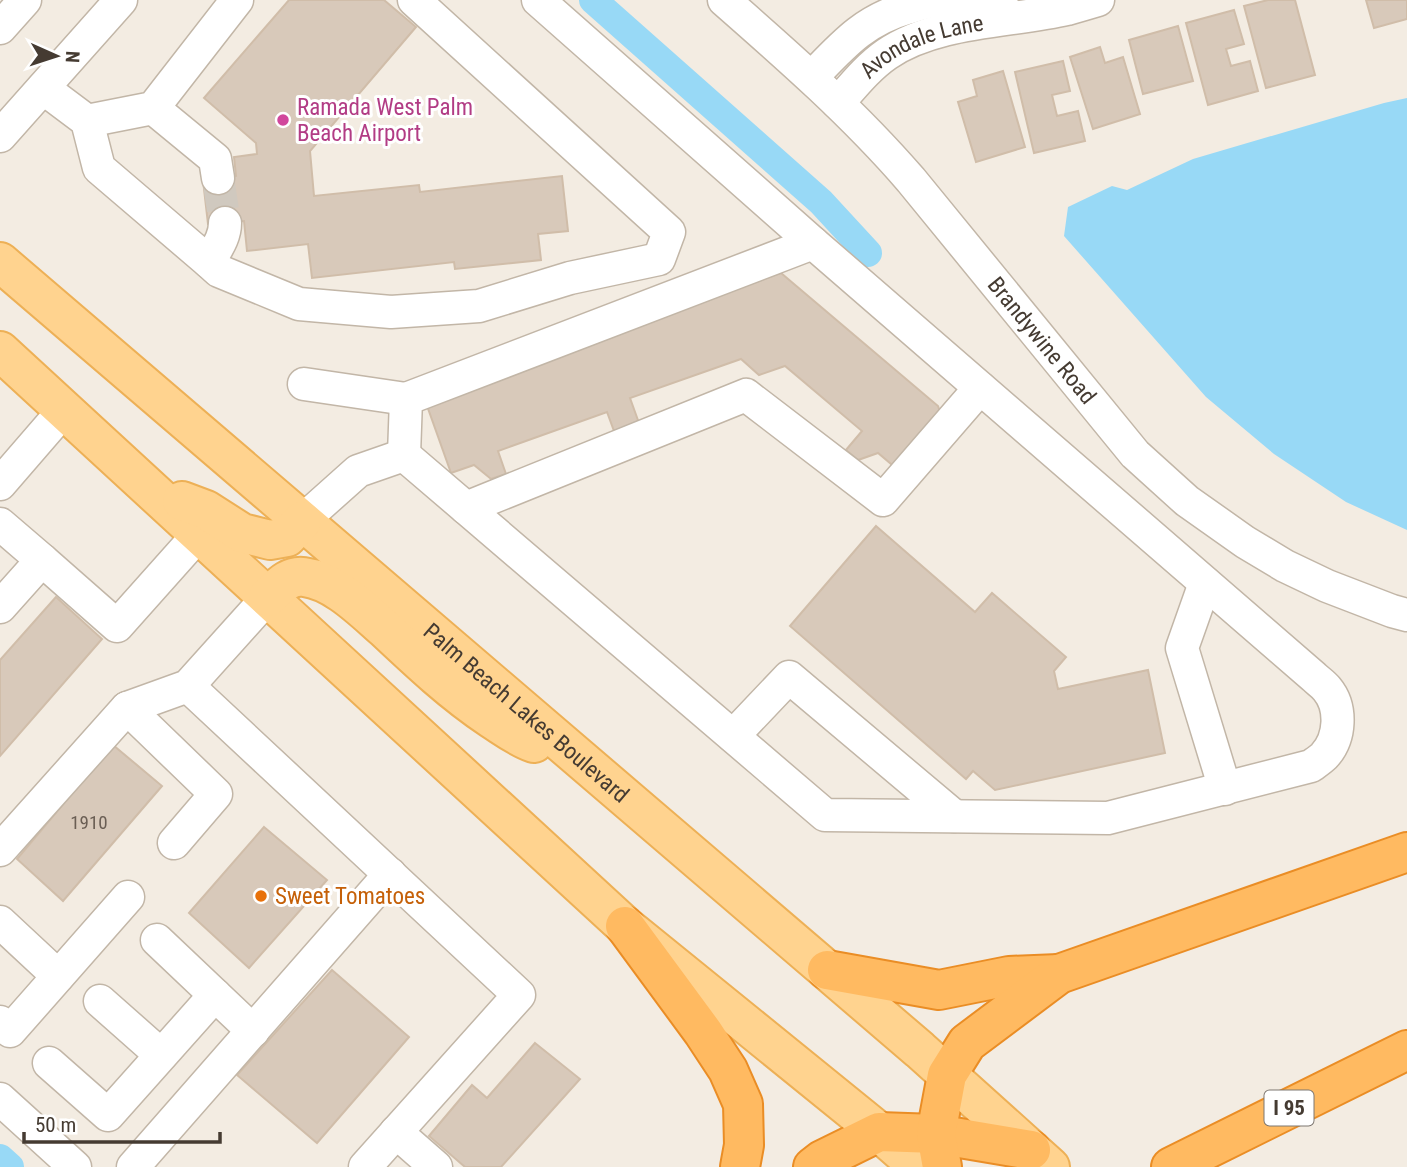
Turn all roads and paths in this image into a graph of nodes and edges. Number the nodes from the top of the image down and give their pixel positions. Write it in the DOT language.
graph roads {
  1 [pos="25,0"];
  2 [pos="121,0"];
  3 [pos="237,0"];
  4 [pos="414,0"];
  5 [pos="538,0"];
  6 [pos="724,0"];
  7 [pos="1098,0"];
  8 [pos="1020,17"];
  9 [pos="0,27"];
  10 [pos="812,77"];
  11 [pos="43,88"];
  12 [pos="838,103"];
  13 [pos="153,108"];
  14 [pos="87,121"];
  15 [pos="0,136"];
  16 [pos="218,178"];
  17 [pos="225,223"];
  18 [pos="813,243"];
  19 [pos="0,262"];
  20 [pos="209,262"];
  21 [pos="0,351"];
  22 [pos="304,384"];
  23 [pos="980,388"];
  24 [pos="406,399"];
  25 [pos="64,410"];
  26 [pos="404,455"];
  27 [pos="0,484"];
  28 [pos="150,489"];
  29 [pos="466,508"];
  30 [pos="302,521"];
  31 [pos="0,524"];
  32 [pos="199,534"];
  33 [pos="42,560"];
  34 [pos="1205,583"];
  35 [pos="268,597"];
  36 [pos="0,607"];
  37 [pos="1407,615"];
  38 [pos="188,686"];
  39 [pos="127,708"];
  40 [pos="733,736"];
  41 [pos="578,757"];
  42 [pos="1225,789"];
  43 [pos="954,816"];
  44 [pos="174,843"];
  45 [pos="0,850"];
  46 [pos="1407,852"];
  47 [pos="390,874"];
  48 [pos="128,897"];
  49 [pos="0,922"];
  50 [pos="625,926"];
  51 [pos="157,940"];
  52 [pos="827,970"];
  53 [pos="1059,974"];
  54 [pos="58,976"];
  55 [pos="215,995"];
  56 [pos="100,1001"];
  57 [pos="0,1022"];
  58 [pos="253,1031"];
  59 [pos="1407,1050"];
  60 [pos="161,1055"];
  61 [pos="49,1063"];
  62 [pos="947,1075"];
  63 [pos="0,1099"];
  64 [pos="396,1132"];
  65 [pos="878,1132"];
  66 [pos="933,1156"];
  67 [pos="1040,1159"];
  68 [pos="75,1167"];
  69 [pos="132,1167"];
  70 [pos="365,1167"];
  71 [pos="436,1167"];
  72 [pos="740,1167"];
  73 [pos="813,1167"];
  74 [pos="1171,1167"];
  1 -- 9 [label="street"];
  2 -- 11 [label="street"];
  3 -- 13 [label="street"];
  4 -- 20 [label="street"];
  5 -- 18 [label="street"];
  6 -- 10 [label="street, Brandywine Road"];
  7 -- 8 [label="street, Avondale Lane"];
  8 -- 10 [label="street, Avondale Lane"];
  8 -- 12 [label="street, Avondale Lane"];
  10 -- 12 [label="street, Brandywine Road"];
  11 -- 14 [label="street"];
  11 -- 15 [label="street"];
  12 -- 37 [label="street, Brandywine Road"];
  13 -- 14 [label="street"];
  13 -- 16 [label="street"];
  14 -- 20 [label="street"];
  17 -- 20 [label="street"];
  18 -- 23 [label="street"];
  18 -- 24 [label="street"];
  19 -- 30 [label="main road, Palm Beach Lakes Boulevard"];
  21 -- 25 [label="main road"];
  22 -- 24 [label="street"];
  23 -- 29 [label="street"];
  23 -- 34 [label="street"];
  24 -- 26 [label="street"];
  25 -- 27 [label="street"];
  25 -- 28 [label="main road"];
  26 -- 29 [label="street"];
  26 -- 30 [label="street"];
  28 -- 30 [label="main road"];
  28 -- 32 [label="main road"];
  29 -- 40 [label="street"];
  30 -- 41 [label="main road, Palm Beach Lakes Boulevard"];
  31 -- 33 [label="street"];
  32 -- 33 [label="street"];
  32 -- 35 [label="main road"];
  33 -- 36 [label="street"];
  34 -- 42 [label="street"];
  34 -- 42 [label="street"];
  35 -- 38 [label="street"];
  35 -- 41 [label="main road"];
  35 -- 50 [label="main road"];
  38 -- 39 [label="street"];
  38 -- 47 [label="street"];
  39 -- 44 [label="street"];
  39 -- 45 [label="street"];
  40 -- 43 [label="street"];
  40 -- 43 [label="street"];
  41 -- 52 [label="main road, Palm Beach Lakes Boulevard"];
  42 -- 43 [label="street"];
  46 -- 53 [label="highway"];
  47 -- 58 [label="street"];
  47 -- 64 [label="street"];
  48 -- 54 [label="street"];
  49 -- 54 [label="street"];
  50 -- 65 [label="main road"];
  50 -- 72 [label="highway"];
  51 -- 55 [label="street"];
  52 -- 53 [label="highway"];
  52 -- 62 [label="main road, Palm Beach Lakes Boulevard"];
  53 -- 62 [label="highway"];
  54 -- 57 [label="street"];
  55 -- 58 [label="street"];
  55 -- 60 [label="street"];
  56 -- 60 [label="street"];
  58 -- 69 [label="street"];
  59 -- 74 [label="highway, I 95"];
  60 -- 61 [label="street"];
  62 -- 66 [label="highway"];
  62 -- 67 [label="main road, Palm Beach Lakes Boulevard"];
  63 -- 68 [label="street"];
  64 -- 70 [label="street"];
  64 -- 71 [label="street"];
  65 -- 66 [label="highway"];
  65 -- 73 [label="highway"];
  66 -- 67 [label="highway"];
}
